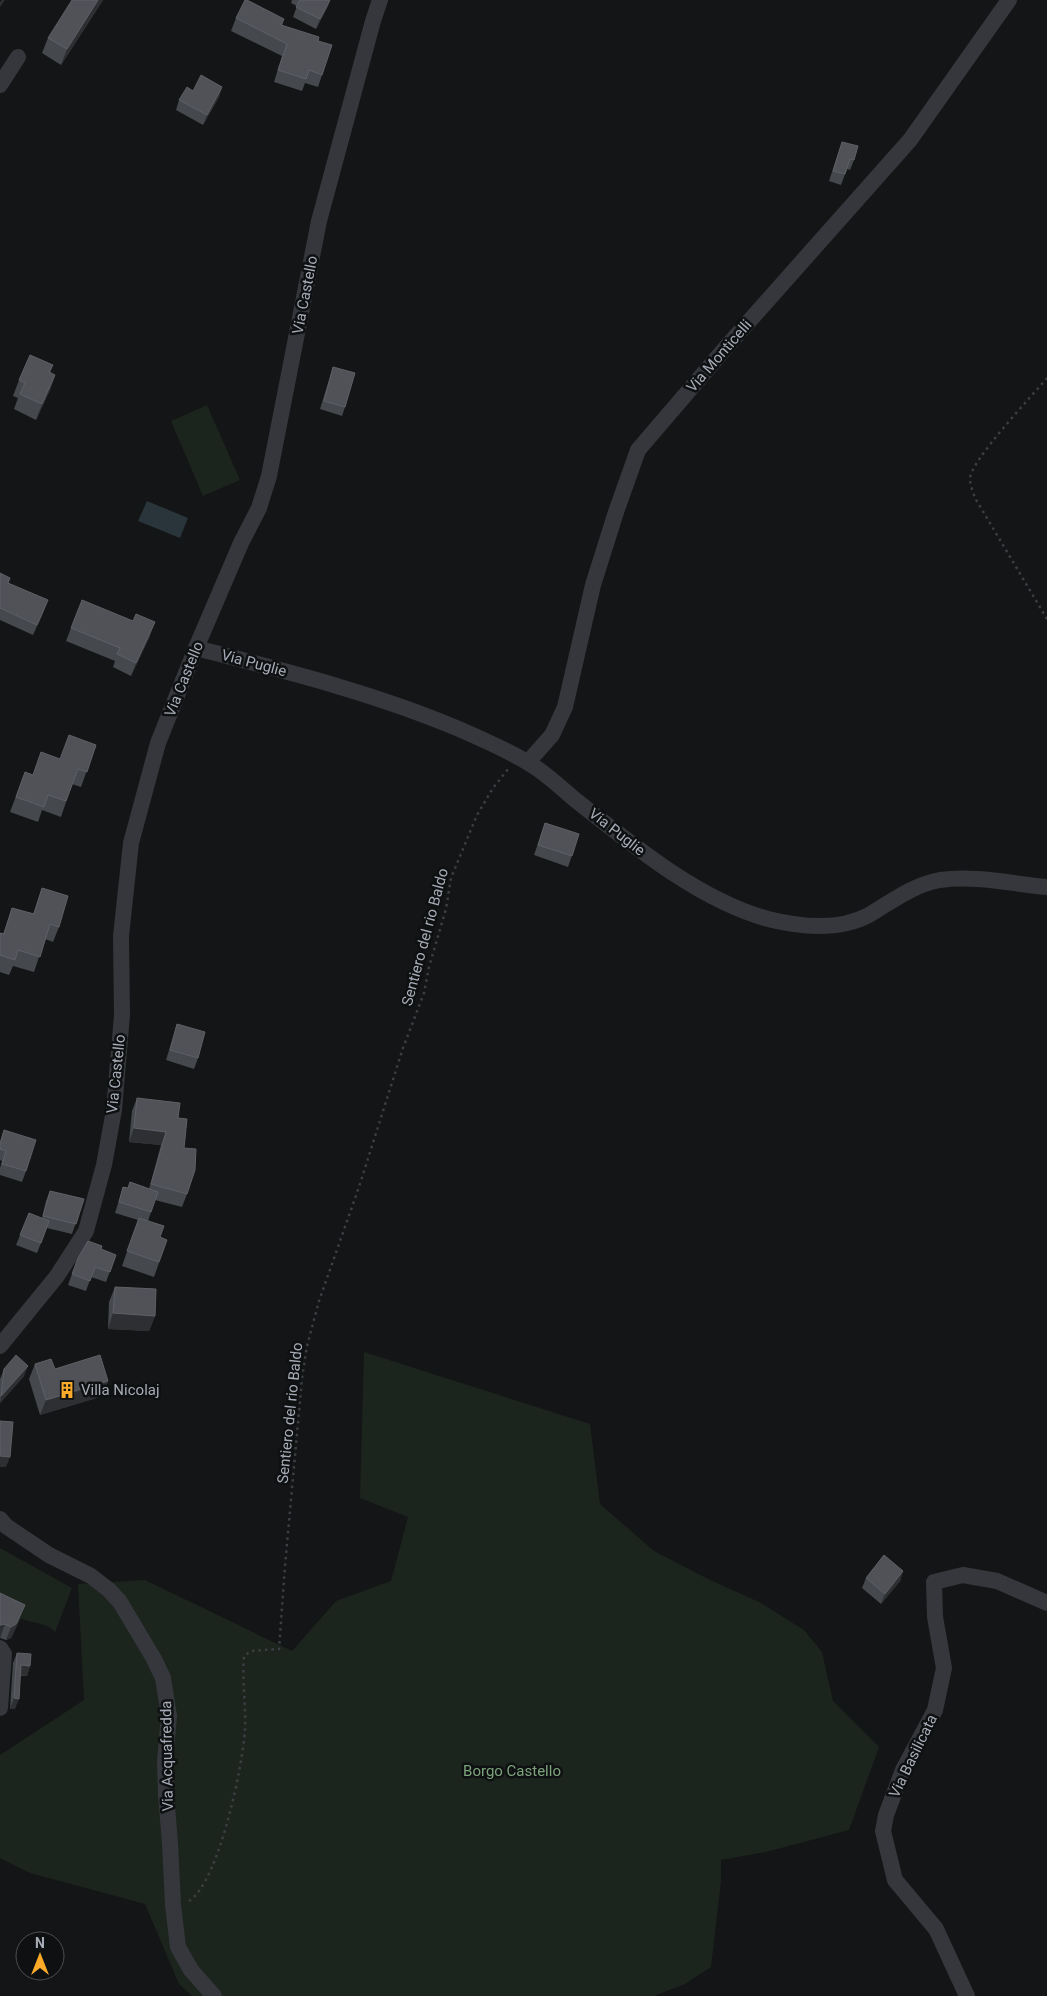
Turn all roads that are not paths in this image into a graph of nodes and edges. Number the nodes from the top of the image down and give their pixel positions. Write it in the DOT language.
graph roads {
  1 [pos="380,0"];
  2 [pos="1008,0"];
  3 [pos="18,58"];
  4 [pos="0,85"];
  5 [pos="196,648"];
  6 [pos="523,760"];
  7 [pos="1047,887"];
  8 [pos="0,1346"];
  9 [pos="0,1518"];
  10 [pos="1047,1603"];
  11 [pos="0,1648"];
  12 [pos="0,1708"];
  13 [pos="214,1996"];
  14 [pos="967,1996"];
  1 -- 5 [label="street, Via Castello"];
  2 -- 6 [label="street, Via Monticelli"];
  3 -- 4 [label="street"];
  5 -- 6 [label="street, Via Puglie"];
  5 -- 8 [label="street, Via Castello"];
  6 -- 7 [label="street, Via Puglie"];
  9 -- 13 [label="street, Via Acquafredda"];
  10 -- 14 [label="street, Via Basilicata"];
  11 -- 12 [label="street"];
}
